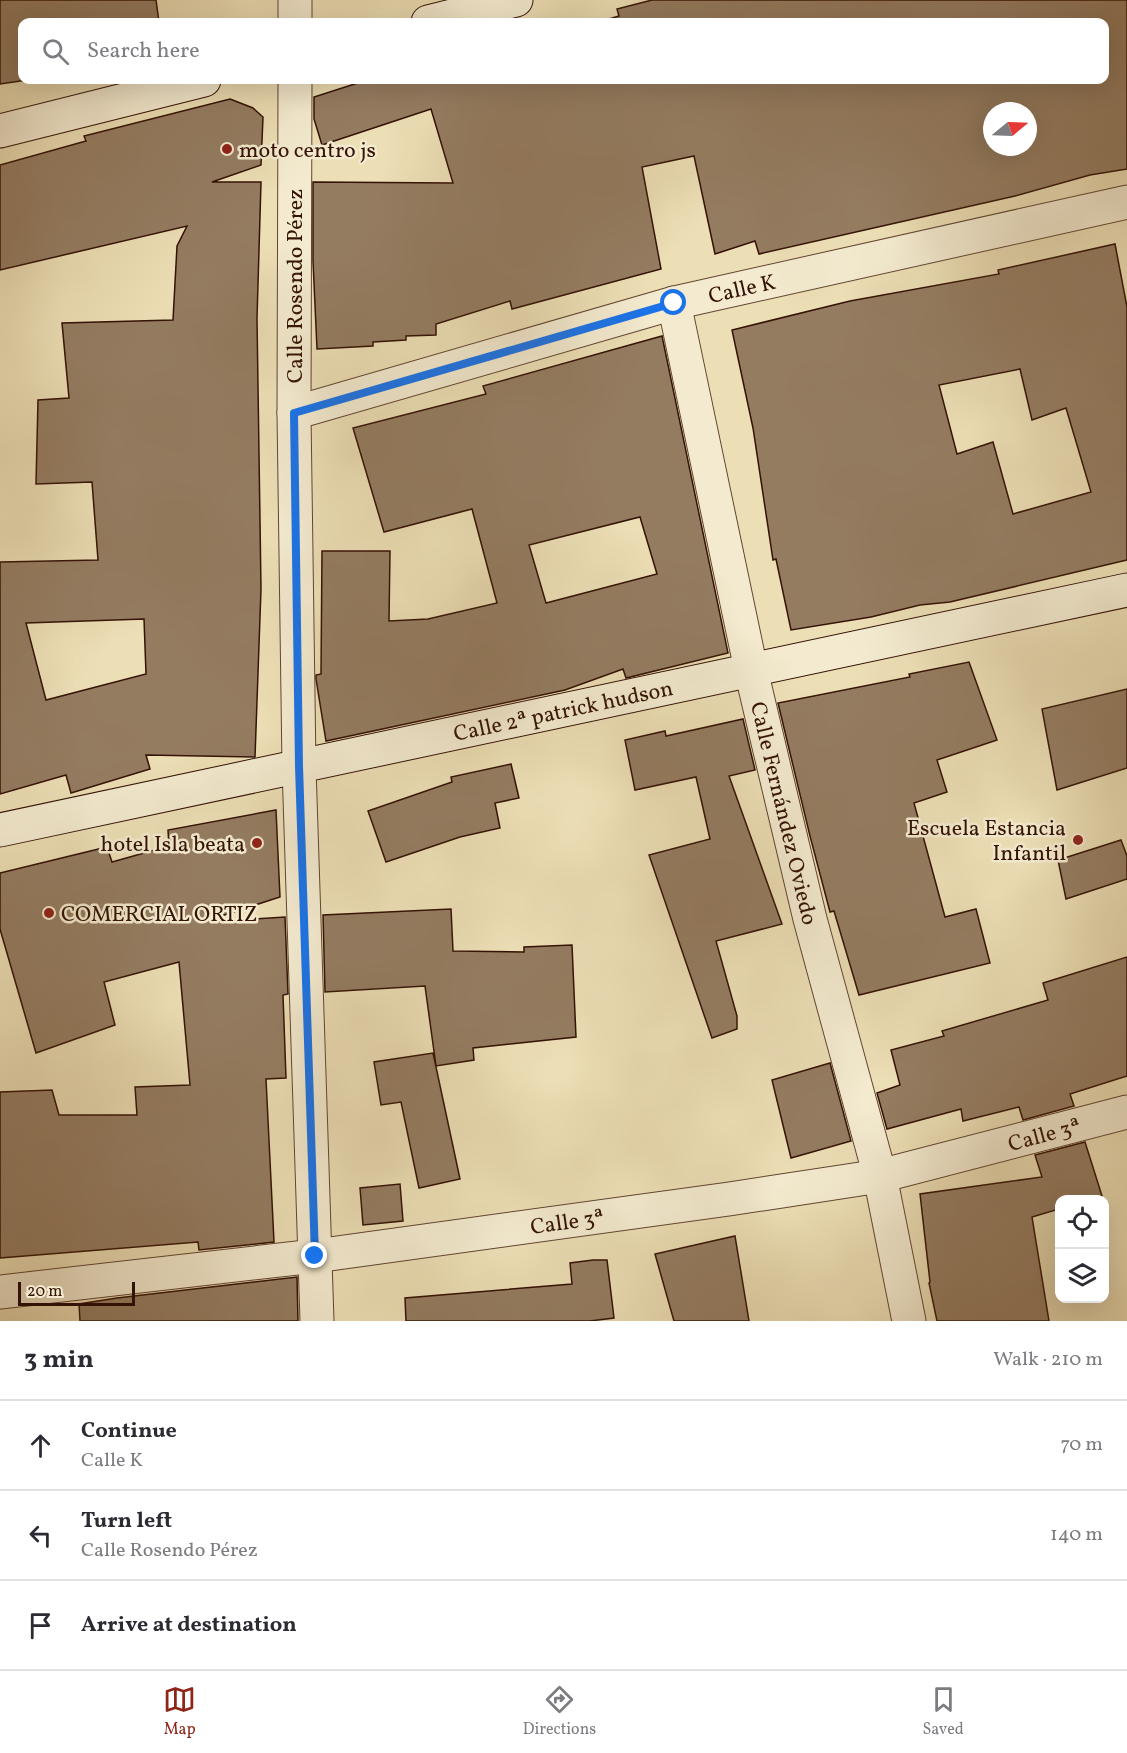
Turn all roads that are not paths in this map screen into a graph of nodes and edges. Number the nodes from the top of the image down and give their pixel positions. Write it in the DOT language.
graph roads {
  1 [pos="295,0"];
  2 [pos="516,0"];
  3 [pos="295,18"];
  4 [pos="444,18"];
  5 [pos="188,84"];
  6 [pos="295,84"];
  7 [pos="0,131"];
  8 [pos="1127,202"];
  9 [pos="674,303"];
  10 [pos="294,413"];
  11 [pos="1127,590"];
  12 [pos="752,670"];
  13 [pos="299,766"];
  14 [pos="0,830"];
  15 [pos="1127,1112"];
  16 [pos="880,1176"];
  17 [pos="315,1256"];
  18 [pos="0,1292"];
  19 [pos="317,1321"];
  20 [pos="909,1321"];
  1 -- 3 [label="street"];
  2 -- 4 [label="street"];
  5 -- 7 [label="street"];
  6 -- 10 [label="street, Calle Rosendo Pérez"];
  8 -- 9 [label="street, Calle K"];
  9 -- 10 [label="street, Calle K"];
  9 -- 12 [label="street, Calle Fernández Oviedo"];
  10 -- 13 [label="street, Calle Rosendo Pérez"];
  11 -- 12 [label="street, Calle 2ª patrick hudson"];
  12 -- 13 [label="street, Calle 2ª patrick hudson"];
  12 -- 16 [label="street, Calle Fernández Oviedo"];
  13 -- 14 [label="street, Calle 2ª patrick hudson"];
  13 -- 17 [label="street, Calle Rosendo Pérez"];
  15 -- 16 [label="street, Calle 3ª"];
  16 -- 17 [label="street, Calle 3ª"];
  16 -- 20 [label="street, Calle Fernández Oviedo"];
  17 -- 18 [label="street, Calle 3ª"];
  17 -- 19 [label="street, Calle Rosendo Pérez"];
}
